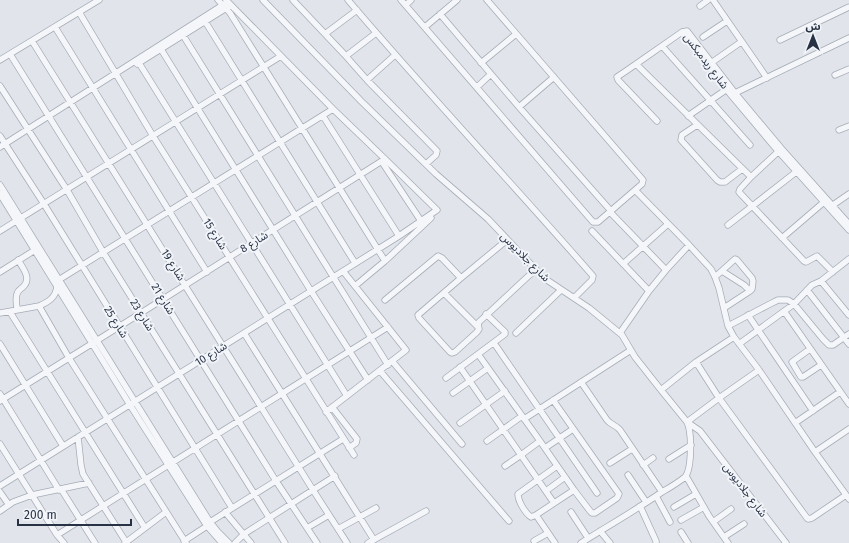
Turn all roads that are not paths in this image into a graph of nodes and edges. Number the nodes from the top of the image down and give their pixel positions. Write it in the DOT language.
graph roads {
  1 [pos="99,0"];
  2 [pos="218,0"];
  3 [pos="263,0"];
  4 [pos="293,0"];
  5 [pos="348,0"];
  6 [pos="401,0"];
  7 [pos="411,0"];
  8 [pos="457,0"];
  9 [pos="487,0"];
  10 [pos="708,0"];
  11 [pos="712,0"];
  12 [pos="227,4"];
  13 [pos="406,5"];
  14 [pos="700,6"];
  15 [pos="849,7"];
  16 [pos="357,10"];
  17 [pos="78,12"];
  18 [pos="440,14"];
  19 [pos="204,19"];
  20 [pos="727,21"];
  21 [pos="55,27"];
  22 [pos="425,27"];
  23 [pos="682,32"];
  24 [pos="182,33"];
  25 [pos="376,33"];
  26 [pos="325,34"];
  27 [pos="516,34"];
  28 [pos="703,37"];
  29 [pos="849,38"];
  30 [pos="780,40"];
  31 [pos="32,41"];
  32 [pos="742,42"];
  33 [pos="662,46"];
  34 [pos="160,47"];
  35 [pos="10,54"];
  36 [pos="395,55"];
  37 [pos="281,56"];
  38 [pos="346,56"];
  39 [pos="0,60"];
  40 [pos="139,63"];
  41 [pos="481,63"];
  42 [pos="711,63"];
  43 [pos="636,64"];
  44 [pos="264,67"];
  45 [pos="849,69"];
  46 [pos="115,74"];
  47 [pos="491,74"];
  48 [pos="835,75"];
  49 [pos="554,78"];
  50 [pos="767,78"];
  51 [pos="367,80"];
  52 [pos="242,81"];
  53 [pos="0,86"];
  54 [pos="477,87"];
  55 [pos="93,88"];
  56 [pos="726,89"];
  57 [pos="735,93"];
  58 [pos="220,95"];
  59 [pos="710,100"];
  60 [pos="71,102"];
  61 [pos="519,107"];
  62 [pos="198,108"];
  63 [pos="333,109"];
  64 [pos="49,116"];
  65 [pos="323,116"];
  66 [pos="688,116"];
  67 [pos="657,121"];
  68 [pos="176,122"];
  69 [pos="697,125"];
  70 [pos="849,126"];
  71 [pos="302,129"];
  72 [pos="27,130"];
  73 [pos="839,130"];
  74 [pos="0,136"];
  75 [pos="154,136"];
  76 [pos="280,142"];
  77 [pos="2,145"];
  78 [pos="750,145"];
  79 [pos="131,150"];
  80 [pos="780,150"];
  81 [pos="258,156"];
  82 [pos="383,160"];
  83 [pos="109,163"];
  84 [pos="426,164"];
  85 [pos="742,169"];
  86 [pos="236,170"];
  87 [pos="796,172"];
  88 [pos="360,175"];
  89 [pos="87,177"];
  90 [pos="751,177"];
  91 [pos="214,184"];
  92 [pos="0,185"];
  93 [pos="339,188"];
  94 [pos="66,190"];
  95 [pos="635,190"];
  96 [pos="0,194"];
  97 [pos="849,194"];
  98 [pos="192,197"];
  99 [pos="317,202"];
  100 [pos="824,202"];
  101 [pos="44,204"];
  102 [pos="833,205"];
  103 [pos="752,206"];
  104 [pos="437,210"];
  105 [pos="169,211"];
  106 [pos="610,212"];
  107 [pos="295,216"];
  108 [pos="19,220"];
  109 [pos="421,222"];
  110 [pos="668,224"];
  111 [pos="728,224"];
  112 [pos="849,224"];
  113 [pos="147,225"];
  114 [pos="273,230"];
  115 [pos="849,230"];
  116 [pos="0,231"];
  117 [pos="592,231"];
  118 [pos="399,236"];
  119 [pos="782,238"];
  120 [pos="125,239"];
  121 [pos="507,240"];
  122 [pos="251,244"];
  123 [pos="689,244"];
  124 [pos="643,246"];
  125 [pos="377,249"];
  126 [pos="35,250"];
  127 [pos="103,252"];
  128 [pos="230,258"];
  129 [pos="849,259"];
  130 [pos="18,260"];
  131 [pos="384,261"];
  132 [pos="355,263"];
  133 [pos="623,264"];
  134 [pos="82,266"];
  135 [pos="536,270"];
  136 [pos="666,270"];
  137 [pos="343,271"];
  138 [pos="722,271"];
  139 [pos="0,272"];
  140 [pos="207,272"];
  141 [pos="833,272"];
  142 [pos="333,277"];
  143 [pos="715,277"];
  144 [pos="461,278"];
  145 [pos="821,281"];
  146 [pos="57,283"];
  147 [pos="185,286"];
  148 [pos="355,286"];
  149 [pos="561,290"];
  150 [pos="807,290"];
  151 [pos="311,291"];
  152 [pos="649,291"];
  153 [pos="750,291"];
  154 [pos="444,293"];
  155 [pos="574,298"];
  156 [pos="163,299"];
  157 [pos="49,300"];
  158 [pos="385,300"];
  159 [pos="66,301"];
  160 [pos="289,304"];
  161 [pos="794,304"];
  162 [pos="39,306"];
  163 [pos="724,308"];
  164 [pos="17,310"];
  165 [pos="784,312"];
  166 [pos="4,313"];
  167 [pos="141,313"];
  168 [pos="486,314"];
  169 [pos="748,315"];
  170 [pos="849,315"];
  171 [pos="267,318"];
  172 [pos="388,326"];
  173 [pos="728,326"];
  174 [pos="120,327"];
  175 [pos="478,327"];
  176 [pos="758,330"];
  177 [pos="244,333"];
  178 [pos="516,333"];
  179 [pos="620,333"];
  180 [pos="846,335"];
  181 [pos="371,337"];
  182 [pos="734,337"];
  183 [pos="95,342"];
  184 [pos="494,343"];
  185 [pos="0,344"];
  186 [pos="739,344"];
  187 [pos="849,344"];
  188 [pos="223,346"];
  189 [pos="810,349"];
  190 [pos="631,350"];
  191 [pos="348,351"];
  192 [pos="478,354"];
  193 [pos="69,358"];
  194 [pos="201,360"];
  195 [pos="696,362"];
  196 [pos="390,363"];
  197 [pos="327,365"];
  198 [pos="821,365"];
  199 [pos="460,367"];
  200 [pos="488,368"];
  201 [pos="759,370"];
  202 [pos="380,371"];
  203 [pos="48,372"];
  204 [pos="179,374"];
  205 [pos="446,378"];
  206 [pos="305,379"];
  207 [pos="368,380"];
  208 [pos="469,381"];
  209 [pos="581,382"];
  210 [pos="26,385"];
  211 [pos="157,388"];
  212 [pos="661,390"];
  213 [pos="505,391"];
  214 [pos="840,392"];
  215 [pos="282,393"];
  216 [pos="453,393"];
  217 [pos="347,396"];
  218 [pos="1,398"];
  219 [pos="719,398"];
  220 [pos="553,400"];
  221 [pos="132,404"];
  222 [pos="849,404"];
  223 [pos="486,405"];
  224 [pos="261,406"];
  225 [pos="332,408"];
  226 [pos="539,410"];
  227 [pos="326,412"];
  228 [pos="812,412"];
  229 [pos="523,418"];
  230 [pos="107,419"];
  231 [pos="239,420"];
  232 [pos="687,422"];
  233 [pos="460,423"];
  234 [pos="795,423"];
  235 [pos="849,429"];
  236 [pos="503,430"];
  237 [pos="572,430"];
  238 [pos="86,432"];
  239 [pos="217,434"];
  240 [pos="78,437"];
  241 [pos="559,438"];
  242 [pos="343,439"];
  243 [pos="487,441"];
  244 [pos="540,441"];
  245 [pos="0,444"];
  246 [pos="462,444"];
  247 [pos="691,445"];
  248 [pos="63,446"];
  249 [pos="195,448"];
  250 [pos="349,448"];
  251 [pos="545,448"];
  252 [pos="632,449"];
  253 [pos="815,452"];
  254 [pos="320,453"];
  255 [pos="354,455"];
  256 [pos="521,455"];
  257 [pos="653,458"];
  258 [pos="669,459"];
  259 [pos="41,460"];
  260 [pos="610,463"];
  261 [pos="170,464"];
  262 [pos="643,464"];
  263 [pos="505,466"];
  264 [pos="557,466"];
  265 [pos="298,467"];
  266 [pos="19,474"];
  267 [pos="628,475"];
  268 [pos="335,476"];
  269 [pos="686,476"];
  270 [pos="565,477"];
  271 [pos="538,479"];
  272 [pos="146,480"];
  273 [pos="276,481"];
  274 [pos="89,483"];
  275 [pos="0,486"];
  276 [pos="60,489"];
  277 [pos="313,490"];
  278 [pos="574,490"];
  279 [pos="546,491"];
  280 [pos="0,492"];
  281 [pos="662,492"];
  282 [pos="597,493"];
  283 [pos="124,494"];
  284 [pos="254,494"];
  285 [pos="696,494"];
  286 [pos="32,495"];
  287 [pos="656,496"];
  288 [pos="847,497"];
  289 [pos="646,502"];
  290 [pos="554,503"];
  291 [pos="291,504"];
  292 [pos="8,505"];
  293 [pos="104,506"];
  294 [pos="640,506"];
  295 [pos="674,506"];
  296 [pos="704,507"];
  297 [pos="232,508"];
  298 [pos="376,508"];
  299 [pos="731,509"];
  300 [pos="0,511"];
  301 [pos="426,511"];
  302 [pos="166,512"];
  303 [pos="225,512"];
  304 [pos="571,512"];
  305 [pos="329,515"];
  306 [pos="536,515"];
  307 [pos="360,517"];
  308 [pos="269,518"];
  309 [pos="681,520"];
  310 [pos="81,521"];
  311 [pos="509,521"];
  312 [pos="670,522"];
  313 [pos="713,522"];
  314 [pos="208,524"];
  315 [pos="744,524"];
  316 [pos="145,528"];
  317 [pos="307,528"];
  318 [pos="338,529"];
  319 [pos="600,531"];
  320 [pos="681,532"];
  321 [pos="548,533"];
  322 [pos="244,534"];
  323 [pos="57,536"];
  324 [pos="724,537"];
  325 [pos="588,538"];
  326 [pos="374,540"];
  327 [pos="534,541"];
  328 [pos="185,542"];
  329 [pos="315,542"];
  330 [pos="64,543"];
  331 [pos="95,543"];
  332 [pos="126,543"];
  333 [pos="222,543"];
  334 [pos="229,543"];
  335 [pos="235,543"];
  336 [pos="251,543"];
  337 [pos="285,543"];
  338 [pos="347,543"];
  339 [pos="368,543"];
  340 [pos="555,543"];
  341 [pos="581,543"];
  342 [pos="610,543"];
  343 [pos="656,543"];
  344 [pos="688,543"];
  345 [pos="728,543"];
  346 [pos="786,543"];
  1 -- 17 [label="street"];
  2 -- 12 [label="street"];
  3 -- 84 [label="street, شارع جلاديوس"];
  4 -- 26 [label="street"];
  5 -- 16 [label="street"];
  6 -- 13 [label="street"];
  7 -- 13 [label="street"];
  8 -- 18 [label="street"];
  9 -- 27 [label="street"];
  10 -- 14 [label="street"];
  11 -- 20 [label="street"];
  12 -- 19 [label="street"];
  12 -- 37 [label="street"];
  12 -- 44 [label="street"];
  13 -- 22 [label="street"];
  15 -- 30 [label="street"];
  16 -- 25 [label="street"];
  16 -- 26 [label="street"];
  17 -- 21 [label="street"];
  17 -- 46 [label="street, شارع 15"];
  18 -- 22 [label="street"];
  18 -- 41 [label="street"];
  19 -- 24 [label="street"];
  19 -- 52 [label="street"];
  20 -- 28 [label="street"];
  20 -- 32 [label="street"];
  21 -- 31 [label="street"];
  21 -- 55 [label="street"];
  22 -- 54 [label="street"];
  23 -- 33 [label="street"];
  23 -- 42 [label="street, شارع ريدمبكس"];
  23 -- 56 [label="street, شارع ريدمبكس"];
  24 -- 34 [label="street"];
  24 -- 58 [label="street"];
  25 -- 36 [label="street"];
  25 -- 38 [label="street"];
  26 -- 38 [label="street"];
  27 -- 41 [label="street"];
  27 -- 49 [label="street"];
  29 -- 50 [label="street"];
  31 -- 35 [label="street"];
  31 -- 60 [label="street, شارع 19"];
  32 -- 42 [label="street"];
  32 -- 50 [label="street"];
  33 -- 43 [label="street"];
  33 -- 59 [label="street"];
  34 -- 40 [label="street"];
  34 -- 46 [label="street"];
  34 -- 62 [label="street"];
  35 -- 39 [label="street"];
  35 -- 64 [label="street, شارع 21"];
  36 -- 51 [label="street"];
  36 -- 155 [label="street"];
  37 -- 44 [label="street"];
  37 -- 63 [label="street"];
  38 -- 51 [label="street"];
  40 -- 46 [label="street"];
  40 -- 68 [label="street"];
  41 -- 47 [label="street"];
  42 -- 57 [label="street, شارع ريدمبكس"];
  43 -- 66 [label="street"];
  43 -- 67 [label="street"];
  44 -- 52 [label="street"];
  44 -- 71 [label="street"];
  45 -- 48 [label="street"];
  46 -- 55 [label="street"];
  46 -- 75 [label="street, شارع 15"];
  47 -- 54 [label="street"];
  47 -- 61 [label="street"];
  49 -- 61 [label="street"];
  49 -- 95 [label="street"];
  50 -- 57 [label="street"];
  51 -- 84 [label="street"];
  52 -- 58 [label="street"];
  52 -- 76 [label="street"];
  53 -- 72 [label="street, شارع 23"];
  54 -- 106 [label="street"];
  55 -- 60 [label="street"];
  55 -- 79 [label="street"];
  56 -- 59 [label="street"];
  56 -- 80 [label="street, شارع ريدمبكس"];
  57 -- 80 [label="street, شارع ريدمبكس"];
  58 -- 62 [label="street"];
  58 -- 81 [label="street"];
  59 -- 66 [label="street"];
  59 -- 78 [label="street"];
  60 -- 64 [label="street"];
  60 -- 83 [label="street, شارع 19"];
  61 -- 106 [label="street"];
  62 -- 68 [label="street"];
  62 -- 86 [label="street"];
  63 -- 65 [label="street"];
  63 -- 82 [label="street"];
  64 -- 72 [label="street"];
  64 -- 89 [label="street, شارع 21"];
  65 -- 71 [label="street"];
  65 -- 88 [label="street"];
  66 -- 69 [label="street"];
  68 -- 75 [label="street"];
  68 -- 91 [label="street"];
  69 -- 85 [label="street"];
  69 -- 85 [label="street"];
  70 -- 73 [label="street"];
  71 -- 76 [label="street"];
  71 -- 93 [label="street"];
  72 -- 77 [label="street"];
  72 -- 94 [label="street, شارع 23"];
  74 -- 77 [label="street, شارع 25"];
  75 -- 79 [label="street"];
  75 -- 98 [label="street, شارع 15"];
  76 -- 81 [label="street"];
  76 -- 99 [label="street"];
  77 -- 101 [label="street, شارع 25"];
  79 -- 83 [label="street"];
  79 -- 105 [label="street"];
  80 -- 87 [label="street, شارع ريدمبكس"];
  80 -- 90 [label="street"];
  80 -- 102 [label="street, شارع ريدمبكس"];
  81 -- 86 [label="street"];
  81 -- 107 [label="street"];
  82 -- 88 [label="street, شارع 8"];
  82 -- 104 [label="street"];
  82 -- 109 [label="street"];
  83 -- 89 [label="street"];
  83 -- 113 [label="street, شارع 19"];
  84 -- 121 [label="street, شارع جلاديوس"];
  85 -- 90 [label="street"];
  86 -- 91 [label="street"];
  86 -- 114 [label="street"];
  87 -- 100 [label="street, شارع ريدمبكس"];
  87 -- 103 [label="street"];
  88 -- 93 [label="street, شارع 8"];
  88 -- 118 [label="street"];
  89 -- 94 [label="street"];
  89 -- 120 [label="street, شارع 21"];
  90 -- 103 [label="street"];
  91 -- 98 [label="street"];
  91 -- 122 [label="street"];
  92 -- 108 [label="street"];
  93 -- 99 [label="street, شارع 8"];
  93 -- 125 [label="street"];
  94 -- 101 [label="street"];
  94 -- 127 [label="street, شارع 23"];
  95 -- 106 [label="street"];
  95 -- 110 [label="street"];
  96 -- 108 [label="street"];
  97 -- 102 [label="street"];
  98 -- 105 [label="street"];
  98 -- 128 [label="street, شارع 15"];
  99 -- 107 [label="street, شارع 8"];
  99 -- 132 [label="street"];
  100 -- 115 [label="street, شارع ريدمبكس"];
  100 -- 119 [label="street"];
  101 -- 108 [label="street"];
  101 -- 134 [label="street, شارع 25"];
  102 -- 112 [label="street, شارع ريدمبكس"];
  103 -- 111 [label="street"];
  103 -- 119 [label="street"];
  104 -- 109 [label="street, شارع 10"];
  104 -- 131 [label="street"];
  105 -- 113 [label="street"];
  105 -- 140 [label="street"];
  106 -- 124 [label="street"];
  107 -- 114 [label="street, شارع 8"];
  107 -- 142 [label="street"];
  108 -- 116 [label="street"];
  108 -- 126 [label="street"];
  108 -- 146 [label="street"];
  109 -- 118 [label="street, شارع 10"];
  110 -- 123 [label="street"];
  110 -- 124 [label="street"];
  113 -- 120 [label="street"];
  113 -- 147 [label="street, شارع 19"];
  114 -- 122 [label="street, شارع 8"];
  114 -- 151 [label="street"];
  117 -- 133 [label="street"];
  118 -- 125 [label="street, شارع 10"];
  119 -- 141 [label="street"];
  120 -- 127 [label="street"];
  120 -- 156 [label="street, شارع 21"];
  121 -- 135 [label="street, شارع جلاديوس"];
  121 -- 144 [label="street"];
  122 -- 128 [label="street, شارع 8"];
  122 -- 160 [label="street"];
  123 -- 136 [label="street"];
  123 -- 143 [label="street"];
  124 -- 133 [label="street"];
  124 -- 136 [label="street"];
  125 -- 131 [label="street"];
  125 -- 132 [label="street, شارع 10"];
  126 -- 130 [label="street"];
  126 -- 146 [label="street"];
  127 -- 134 [label="street"];
  127 -- 167 [label="street, شارع 23"];
  128 -- 140 [label="street, شارع 8"];
  128 -- 171 [label="street, شارع 15"];
  129 -- 141 [label="street"];
  130 -- 139 [label="street"];
  130 -- 164 [label="street"];
  131 -- 148 [label="street"];
  132 -- 137 [label="street, شارع 10"];
  133 -- 152 [label="street"];
  134 -- 146 [label="street"];
  134 -- 174 [label="street, شارع 25"];
  135 -- 149 [label="street, شارع جلاديوس"];
  135 -- 168 [label="street"];
  136 -- 152 [label="street"];
  137 -- 142 [label="street, شارع 10"];
  137 -- 148 [label="street"];
  138 -- 143 [label="street"];
  138 -- 153 [label="street"];
  138 -- 153 [label="street"];
  140 -- 147 [label="street, شارع 8"];
  141 -- 145 [label="street"];
  142 -- 151 [label="street, شارع 10"];
  142 -- 181 [label="street"];
  143 -- 163 [label="street"];
  144 -- 154 [label="street"];
  144 -- 158 [label="street"];
  145 -- 150 [label="street"];
  145 -- 170 [label="street"];
  146 -- 157 [label="street"];
  146 -- 159 [label="street"];
  146 -- 183 [label="street"];
  147 -- 156 [label="street, شارع 8"];
  147 -- 188 [label="street, شارع 19"];
  148 -- 172 [label="street"];
  149 -- 155 [label="street, شارع جلاديوس"];
  149 -- 178 [label="street"];
  150 -- 161 [label="street"];
  150 -- 180 [label="street"];
  151 -- 160 [label="street, شارع 10"];
  151 -- 191 [label="street"];
  152 -- 179 [label="street"];
  153 -- 163 [label="street"];
  154 -- 175 [label="street"];
  154 -- 175 [label="street"];
  155 -- 179 [label="street, شارع جلاديوس"];
  156 -- 167 [label="street, شارع 8"];
  156 -- 194 [label="street, شارع 21"];
  157 -- 159 [label="street"];
  157 -- 162 [label="street"];
  159 -- 183 [label="street"];
  160 -- 171 [label="street, شارع 10"];
  160 -- 197 [label="street"];
  161 -- 165 [label="street"];
  161 -- 169 [label="street"];
  161 -- 180 [label="street"];
  162 -- 164 [label="street"];
  162 -- 193 [label="street"];
  163 -- 173 [label="street"];
  164 -- 166 [label="street"];
  165 -- 176 [label="street"];
  165 -- 189 [label="street"];
  166 -- 203 [label="street"];
  167 -- 174 [label="street, شارع 8"];
  167 -- 204 [label="street, شارع 23"];
  168 -- 175 [label="street"];
  168 -- 184 [label="street"];
  169 -- 173 [label="street"];
  169 -- 176 [label="street"];
  171 -- 177 [label="street, شارع 10"];
  171 -- 206 [label="street, شارع 15"];
  172 -- 181 [label="street"];
  172 -- 196 [label="street"];
  173 -- 182 [label="street"];
  174 -- 183 [label="street, شارع 8"];
  174 -- 211 [label="street, شارع 25"];
  176 -- 186 [label="street"];
  176 -- 228 [label="street"];
  177 -- 188 [label="street, شارع 10"];
  177 -- 215 [label="street"];
  179 -- 190 [label="street, شارع جلاديوس"];
  180 -- 187 [label="street"];
  181 -- 191 [label="street"];
  181 -- 196 [label="street"];
  182 -- 186 [label="street"];
  182 -- 195 [label="street"];
  183 -- 193 [label="street, شارع 8"];
  183 -- 221 [label="street"];
  184 -- 192 [label="street"];
  184 -- 226 [label="street"];
  185 -- 210 [label="street"];
  186 -- 201 [label="street"];
  188 -- 194 [label="street, شارع 10"];
  188 -- 224 [label="street, شارع 19"];
  189 -- 198 [label="street"];
  189 -- 198 [label="street"];
  190 -- 209 [label="street"];
  190 -- 212 [label="street, شارع جلاديوس"];
  191 -- 197 [label="street"];
  191 -- 207 [label="street"];
  192 -- 199 [label="street"];
  192 -- 200 [label="street"];
  193 -- 203 [label="street, شارع 8"];
  193 -- 230 [label="street"];
  194 -- 204 [label="street, شارع 10"];
  194 -- 231 [label="street, شارع 21"];
  195 -- 212 [label="street"];
  195 -- 219 [label="street"];
  196 -- 202 [label="street"];
  196 -- 246 [label="street"];
  197 -- 206 [label="street"];
  197 -- 217 [label="street"];
  198 -- 214 [label="street"];
  199 -- 205 [label="street"];
  199 -- 208 [label="street"];
  200 -- 208 [label="street"];
  200 -- 213 [label="street"];
  201 -- 219 [label="street"];
  201 -- 234 [label="street"];
  202 -- 207 [label="street"];
  202 -- 311 [label="street"];
  203 -- 210 [label="street, شارع 8"];
  203 -- 238 [label="street"];
  204 -- 211 [label="street, شارع 10"];
  204 -- 239 [label="street, شارع 23"];
  206 -- 215 [label="street"];
  206 -- 227 [label="street, شارع 15"];
  207 -- 217 [label="street"];
  208 -- 216 [label="street"];
  208 -- 223 [label="street"];
  209 -- 220 [label="street"];
  209 -- 252 [label="street"];
  210 -- 218 [label="street, شارع 8"];
  210 -- 248 [label="street"];
  211 -- 221 [label="street, شارع 10"];
  211 -- 249 [label="street, شارع 25"];
  212 -- 232 [label="street, شارع جلاديوس"];
  213 -- 223 [label="street"];
  213 -- 229 [label="street"];
  214 -- 222 [label="street"];
  214 -- 228 [label="street"];
  215 -- 224 [label="street"];
  215 -- 254 [label="street"];
  217 -- 225 [label="street"];
  218 -- 259 [label="street"];
  219 -- 232 [label="street"];
  219 -- 288 [label="street"];
  220 -- 226 [label="street"];
  220 -- 237 [label="street"];
  221 -- 230 [label="street, شارع 10"];
  221 -- 261 [label="street"];
  223 -- 233 [label="street"];
  223 -- 236 [label="street"];
  224 -- 231 [label="street"];
  224 -- 265 [label="street, شارع 19"];
  225 -- 227 [label="street"];
  225 -- 250 [label="street"];
  226 -- 229 [label="street"];
  226 -- 241 [label="street"];
  227 -- 242 [label="street, شارع 15"];
  228 -- 234 [label="street"];
  229 -- 236 [label="street"];
  229 -- 244 [label="street"];
  230 -- 238 [label="street, شارع 10"];
  230 -- 272 [label="street"];
  231 -- 239 [label="street"];
  231 -- 273 [label="street, شارع 21"];
  232 -- 247 [label="street"];
  232 -- 346 [label="street, شارع جلاديوس"];
  234 -- 253 [label="street"];
  235 -- 253 [label="street"];
  236 -- 243 [label="street"];
  236 -- 256 [label="street"];
  237 -- 241 [label="street"];
  237 -- 278 [label="street"];
  238 -- 240 [label="street, شارع 10"];
  238 -- 283 [label="street"];
  239 -- 249 [label="street"];
  239 -- 284 [label="street, شارع 23"];
  240 -- 248 [label="street, شارع 10"];
  240 -- 274 [label="street"];
  241 -- 251 [label="street"];
  241 -- 282 [label="street"];
  242 -- 250 [label="street, شارع 15"];
  242 -- 254 [label="street"];
  244 -- 251 [label="street"];
  244 -- 256 [label="street"];
  245 -- 266 [label="street"];
  247 -- 258 [label="street"];
  247 -- 269 [label="street"];
  248 -- 259 [label="street, شارع 10"];
  249 -- 261 [label="street"];
  249 -- 297 [label="street, شارع 25"];
  250 -- 255 [label="street, شارع 15"];
  251 -- 264 [label="street"];
  252 -- 260 [label="street"];
  252 -- 262 [label="street"];
  253 -- 288 [label="street"];
  254 -- 265 [label="street"];
  254 -- 268 [label="street"];
  256 -- 263 [label="street"];
  256 -- 271 [label="street"];
  257 -- 262 [label="street"];
  259 -- 266 [label="street, شارع 10"];
  259 -- 276 [label="street"];
  261 -- 272 [label="street"];
  261 -- 314 [label="street"];
  262 -- 281 [label="street"];
  264 -- 270 [label="street"];
  264 -- 271 [label="street"];
  265 -- 273 [label="street"];
  265 -- 277 [label="street, شارع 19"];
  266 -- 275 [label="street, شارع 10"];
  266 -- 286 [label="street"];
  267 -- 289 [label="street"];
  268 -- 277 [label="street"];
  268 -- 307 [label="street"];
  269 -- 281 [label="street"];
  269 -- 285 [label="street"];
  270 -- 278 [label="street"];
  270 -- 279 [label="street"];
  271 -- 279 [label="street"];
  271 -- 306 [label="street"];
  272 -- 283 [label="street"];
  272 -- 302 [label="street"];
  273 -- 284 [label="street"];
  273 -- 291 [label="street, شارع 21"];
  274 -- 276 [label="street"];
  274 -- 293 [label="street"];
  276 -- 286 [label="street"];
  276 -- 310 [label="street"];
  277 -- 291 [label="street"];
  277 -- 305 [label="street, شارع 19"];
  278 -- 290 [label="street"];
  279 -- 290 [label="street"];
  280 -- 292 [label="street"];
  281 -- 287 [label="street"];
  283 -- 293 [label="street"];
  283 -- 316 [label="street"];
  284 -- 297 [label="street"];
  284 -- 308 [label="street, شارع 23"];
  285 -- 295 [label="street"];
  285 -- 296 [label="street"];
  286 -- 292 [label="street"];
  286 -- 323 [label="street"];
  287 -- 289 [label="street"];
  287 -- 312 [label="street"];
  289 -- 294 [label="street"];
  290 -- 306 [label="street"];
  291 -- 308 [label="street"];
  291 -- 317 [label="street, شارع 21"];
  292 -- 300 [label="street"];
  293 -- 310 [label="street"];
  293 -- 332 [label="street"];
  294 -- 319 [label="street"];
  294 -- 343 [label="street"];
  296 -- 309 [label="street"];
  296 -- 313 [label="street"];
  297 -- 303 [label="street"];
  298 -- 307 [label="street"];
  299 -- 313 [label="street"];
  301 -- 326 [label="street"];
  302 -- 316 [label="street"];
  302 -- 328 [label="street"];
  303 -- 314 [label="street"];
  303 -- 322 [label="street"];
  304 -- 325 [label="street"];
  305 -- 317 [label="street"];
  305 -- 318 [label="street, شارع 19"];
  306 -- 321 [label="street"];
  307 -- 318 [label="street"];
  307 -- 326 [label="street"];
  308 -- 322 [label="street"];
  308 -- 337 [label="street, شارع 23"];
  310 -- 323 [label="street"];
  310 -- 331 [label="street"];
  313 -- 324 [label="street"];
  314 -- 328 [label="street"];
  314 -- 333 [label="street"];
  314 -- 334 [label="street"];
  315 -- 324 [label="street"];
  316 -- 332 [label="street"];
  317 -- 329 [label="street, شارع 21"];
  318 -- 338 [label="street, شارع 19"];
  319 -- 325 [label="street"];
  319 -- 342 [label="street"];
  320 -- 344 [label="street"];
  321 -- 327 [label="street"];
  321 -- 340 [label="street"];
  322 -- 335 [label="street"];
  322 -- 336 [label="street"];
  323 -- 330 [label="street"];
  324 -- 345 [label="street"];
  325 -- 341 [label="street"];
  326 -- 339 [label="street"];
}
